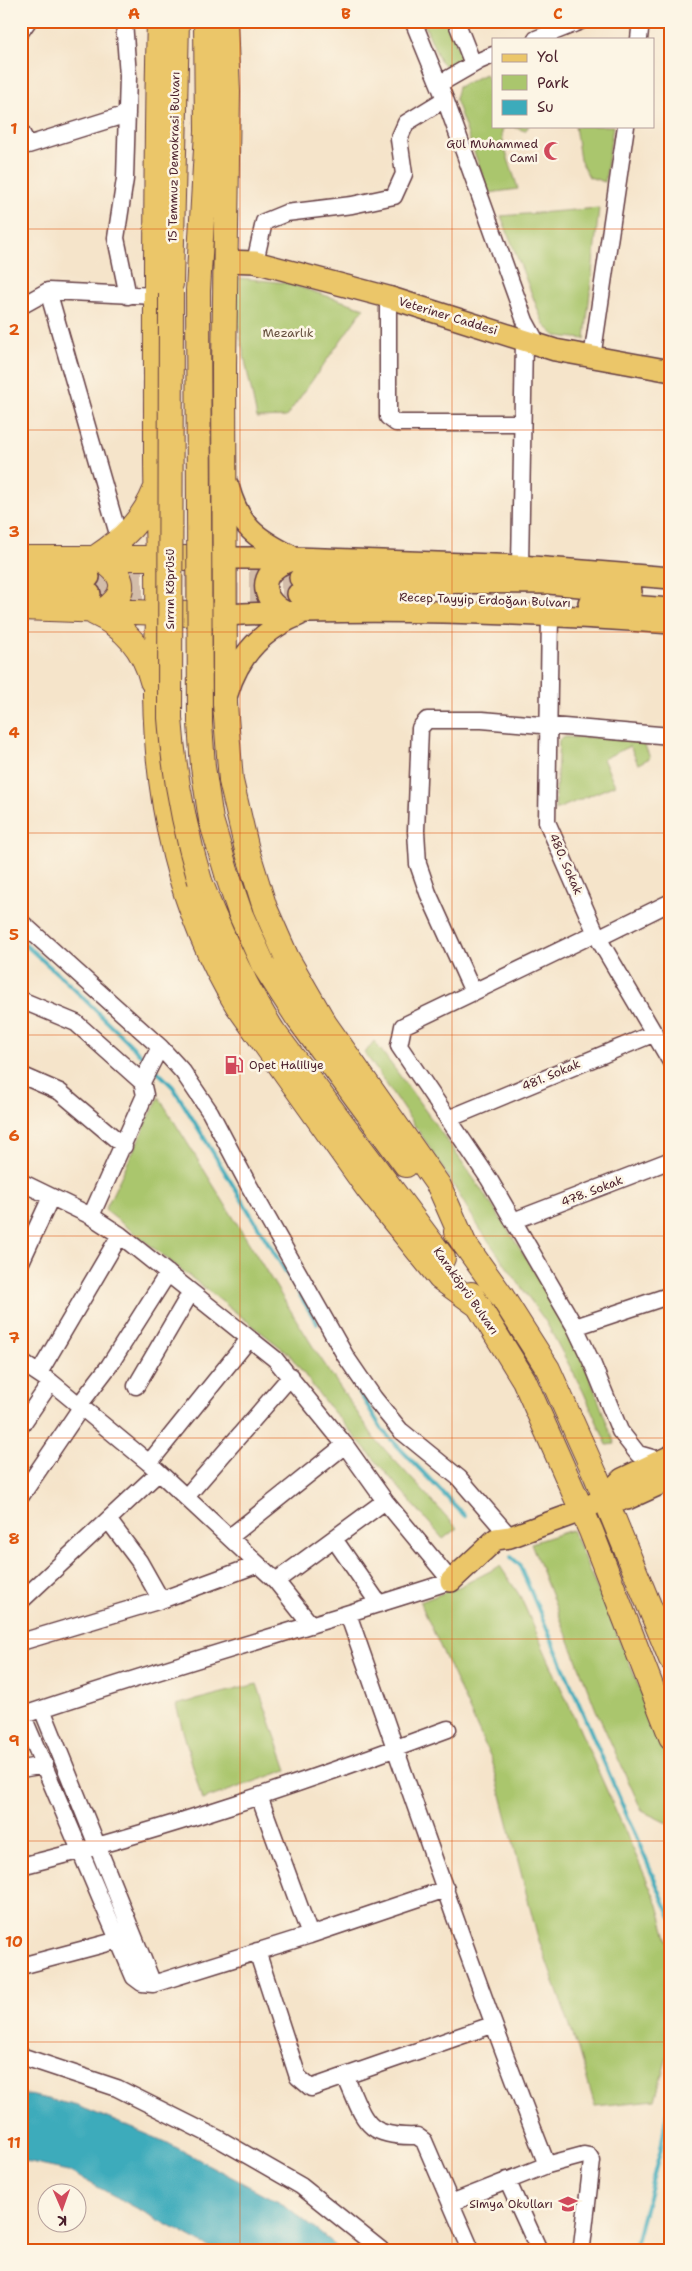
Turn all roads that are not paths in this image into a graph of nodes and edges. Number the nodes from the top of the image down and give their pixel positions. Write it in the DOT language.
graph roads {
  1 [pos="28,21"];
  2 [pos="124,21"];
  3 [pos="159,21"];
  4 [pos="177,21"];
  5 [pos="206,21"];
  6 [pos="226,21"];
  7 [pos="413,21"];
  8 [pos="456,21"];
  9 [pos="581,21"];
  10 [pos="641,21"];
  11 [pos="21,31"];
  12 [pos="538,38"];
  13 [pos="639,38"];
  14 [pos="492,55"];
  15 [pos="473,64"];
  16 [pos="442,92"];
  17 [pos="127,114"];
  18 [pos="626,128"];
  19 [pos="21,132"];
  20 [pos="225,261"];
  21 [pos="254,262"];
  22 [pos="48,291"];
  23 [pos="164,295"];
  24 [pos="128,296"];
  25 [pos="388,297"];
  26 [pos="21,306"];
  27 [pos="531,342"];
  28 [pos="592,358"];
  29 [pos="671,371"];
  30 [pos="522,423"];
  31 [pos="224,472"];
  32 [pos="156,488"];
  33 [pos="120,541"];
  34 [pos="21,558"];
  35 [pos="158,558"];
  36 [pos="225,558"];
  37 [pos="520,566"];
  38 [pos="21,576"];
  39 [pos="671,578"];
  40 [pos="301,586"];
  41 [pos="94,589"];
  42 [pos="21,593"];
  43 [pos="671,595"];
  44 [pos="21,608"];
  45 [pos="671,609"];
  46 [pos="285,612"];
  47 [pos="158,614"];
  48 [pos="550,614"];
  49 [pos="225,615"];
  50 [pos="671,623"];
  51 [pos="155,693"];
  52 [pos="225,704"];
  53 [pos="548,725"];
  54 [pos="671,736"];
  55 [pos="200,881"];
  56 [pos="671,902"];
  57 [pos="21,922"];
  58 [pos="597,935"];
  59 [pos="473,992"];
  60 [pos="21,1000"];
  61 [pos="655,1032"];
  62 [pos="160,1047"];
  63 [pos="668,1052"];
  64 [pos="21,1075"];
  65 [pos="142,1082"];
  66 [pos="448,1119"];
  67 [pos="124,1146"];
  68 [pos="671,1160"];
  69 [pos="21,1182"];
  70 [pos="51,1196"];
  71 [pos="91,1216"];
  72 [pos="513,1221"];
  73 [pos="120,1235"];
  74 [pos="465,1245"];
  75 [pos="21,1262"];
  76 [pos="168,1274"];
  77 [pos="191,1292"];
  78 [pos="671,1295"];
  79 [pos="480,1307"];
  80 [pos="575,1327"];
  81 [pos="249,1339"];
  82 [pos="21,1362"];
  83 [pos="291,1376"];
  84 [pos="45,1377"];
  85 [pos="136,1386"];
  86 [pos="81,1405"];
  87 [pos="21,1426"];
  88 [pos="345,1444"];
  89 [pos="665,1458"];
  90 [pos="154,1468"];
  91 [pos="671,1479"];
  92 [pos="21,1496"];
  93 [pos="186,1497"];
  94 [pos="604,1498"];
  95 [pos="384,1501"];
  96 [pos="581,1511"];
  97 [pos="109,1521"];
  98 [pos="230,1537"];
  99 [pos="510,1537"];
  100 [pos="334,1539"];
  101 [pos="256,1565"];
  102 [pos="451,1580"];
  103 [pos="276,1581"];
  104 [pos="161,1600"];
  105 [pos="21,1601"];
  106 [pos="379,1604"];
  107 [pos="348,1614"];
  108 [pos="311,1625"];
  109 [pos="21,1642"];
  110 [pos="671,1659"];
  111 [pos="42,1709"];
  112 [pos="23,1714"];
  113 [pos="448,1730"];
  114 [pos="671,1737"];
  115 [pos="396,1749"];
  116 [pos="45,1765"];
  117 [pos="21,1769"];
  118 [pos="258,1796"];
  119 [pos="98,1847"];
  120 [pos="81,1851"];
  121 [pos="21,1866"];
  122 [pos="446,1889"];
  123 [pos="310,1936"];
  124 [pos="119,1940"];
  125 [pos="257,1951"];
  126 [pos="21,1966"];
  127 [pos="154,1984"];
  128 [pos="492,2025"];
  129 [pos="21,2056"];
  130 [pos="345,2076"];
  131 [pos="547,2165"];
  132 [pos="507,2180"];
  133 [pos="451,2203"];
  134 [pos="381,2250"];
  135 [pos="471,2250"];
  136 [pos="539,2250"];
  137 [pos="579,2250"];
  1 -- 11 [label="street"];
  2 -- 17 [label="street"];
  3 -- 23 [label="highway"];
  4 -- 23 [label="highway, 15 Temmuz Demokrasi Bulvarı"];
  5 -- 74 [label="highway, Karaköprü Bulvarı, bridge"];
  6 -- 20 [label="highway"];
  7 -- 16 [label="street"];
  8 -- 15 [label="street"];
  9 -- 12 [label="street"];
  10 -- 13 [label="street"];
  14 -- 15 [label="street"];
  15 -- 16 [label="street"];
  16 -- 21 [label="street"];
  16 -- 27 [label="street"];
  17 -- 19 [label="street"];
  17 -- 24 [label="street"];
  18 -- 28 [label="street"];
  20 -- 21 [label="main road, Veteriner Caddesi"];
  20 -- 31 [label="highway"];
  21 -- 25 [label="main road, Veteriner Caddesi"];
  22 -- 24 [label="street"];
  22 -- 26 [label="street"];
  22 -- 33 [label="street"];
  23 -- 24 [label="street"];
  23 -- 32 [label="highway"];
  23 -- 55 [label="highway, Sırrın Köprüsü, bridge"];
  25 -- 27 [label="main road, Veteriner Caddesi"];
  25 -- 30 [label="street"];
  27 -- 28 [label="main road, Veteriner Caddesi"];
  27 -- 30 [label="street"];
  28 -- 29 [label="main road, Veteriner Caddesi"];
  30 -- 37 [label="street"];
  31 -- 36 [label="highway"];
  31 -- 40 [label="main road"];
  32 -- 33 [label="highway"];
  32 -- 35 [label="highway"];
  33 -- 41 [label="highway"];
  34 -- 41 [label="highway"];
  35 -- 36 [label="highway"];
  35 -- 41 [label="highway"];
  35 -- 47 [label="highway"];
  36 -- 40 [label="main road"];
  36 -- 49 [label="highway"];
  37 -- 39 [label="main road"];
  37 -- 40 [label="main road"];
  38 -- 41 [label="main road"];
  40 -- 43 [label="main road, Recep Tayyip Erdoğan Bulvarı"];
  40 -- 45 [label="main road, Recep Tayyip Erdoğan Bulvarı"];
  40 -- 46 [label="main road"];
  40 -- 46 [label="main road"];
  40 -- 48 [label="main road"];
  40 -- 52 [label="main road"];
  41 -- 42 [label="main road"];
  41 -- 44 [label="highway"];
  41 -- 47 [label="highway"];
  41 -- 51 [label="highway"];
  46 -- 49 [label="main road"];
  47 -- 49 [label="highway"];
  47 -- 51 [label="highway"];
  48 -- 50 [label="main road"];
  48 -- 53 [label="street, 480. Sokak"];
  49 -- 52 [label="highway"];
  51 -- 79 [label="highway"];
  52 -- 74 [label="highway"];
  53 -- 54 [label="street"];
  53 -- 58 [label="street, 480. Sokak"];
  53 -- 59 [label="street"];
  55 -- 79 [label="highway, Karaköprü Bulvarı"];
  56 -- 58 [label="street"];
  57 -- 62 [label="street"];
  58 -- 59 [label="street"];
  58 -- 61 [label="street, 480. Sokak"];
  59 -- 66 [label="street"];
  60 -- 65 [label="street"];
  61 -- 63 [label="street, 480. Sokak"];
  61 -- 66 [label="street, 481. Sokak"];
  62 -- 65 [label="street"];
  62 -- 99 [label="street"];
  64 -- 67 [label="street"];
  65 -- 67 [label="street"];
  66 -- 72 [label="street"];
  67 -- 71 [label="street"];
  68 -- 72 [label="street, 478. Sokak"];
  69 -- 70 [label="street"];
  70 -- 71 [label="street"];
  70 -- 75 [label="street"];
  71 -- 73 [label="street"];
  72 -- 80 [label="street"];
  73 -- 76 [label="street"];
  73 -- 84 [label="street"];
  74 -- 94 [label="highway, Karaköprü Bulvarı"];
  76 -- 77 [label="street"];
  76 -- 86 [label="street"];
  77 -- 81 [label="street"];
  77 -- 85 [label="street"];
  78 -- 80 [label="street"];
  79 -- 96 [label="highway, Karaköprü Bulvarı"];
  80 -- 89 [label="street"];
  81 -- 83 [label="street"];
  81 -- 90 [label="street"];
  82 -- 84 [label="street"];
  83 -- 88 [label="street"];
  83 -- 93 [label="street"];
  84 -- 86 [label="street"];
  84 -- 87 [label="street"];
  86 -- 90 [label="street"];
  86 -- 92 [label="street"];
  88 -- 95 [label="street"];
  88 -- 98 [label="street"];
  89 -- 94 [label="main road"];
  90 -- 93 [label="street"];
  90 -- 97 [label="street"];
  91 -- 94 [label="main road"];
  93 -- 98 [label="street"];
  94 -- 96 [label="main road"];
  94 -- 110 [label="highway, Karaköprü Bulvarı"];
  95 -- 100 [label="street"];
  95 -- 102 [label="street"];
  96 -- 99 [label="main road"];
  96 -- 114 [label="highway, Karaköprü Bulvarı"];
  97 -- 104 [label="street"];
  97 -- 105 [label="street"];
  98 -- 101 [label="street"];
  99 -- 102 [label="main road"];
  100 -- 103 [label="street"];
  100 -- 106 [label="street"];
  101 -- 103 [label="street"];
  101 -- 104 [label="street"];
  102 -- 106 [label="street"];
  103 -- 108 [label="street"];
  104 -- 109 [label="street"];
  106 -- 107 [label="street"];
  107 -- 108 [label="street"];
  107 -- 115 [label="street"];
  108 -- 111 [label="street"];
  111 -- 112 [label="street"];
  111 -- 119 [label="street"];
  112 -- 116 [label="street"];
  113 -- 115 [label="street"];
  115 -- 118 [label="street"];
  115 -- 122 [label="street"];
  116 -- 117 [label="street"];
  116 -- 120 [label="street"];
  118 -- 119 [label="street"];
  118 -- 123 [label="street"];
  119 -- 120 [label="street"];
  119 -- 127 [label="street"];
  120 -- 121 [label="street"];
  120 -- 124 [label="street"];
  122 -- 123 [label="street"];
  122 -- 128 [label="street"];
  123 -- 125 [label="street"];
  124 -- 126 [label="street"];
  124 -- 127 [label="street"];
  125 -- 127 [label="street"];
  125 -- 130 [label="street"];
  128 -- 130 [label="street"];
  128 -- 131 [label="street"];
  129 -- 134 [label="street"];
  130 -- 133 [label="street"];
  131 -- 132 [label="street"];
  131 -- 137 [label="street"];
  132 -- 133 [label="street"];
  132 -- 136 [label="street"];
  133 -- 135 [label="street"];
}
